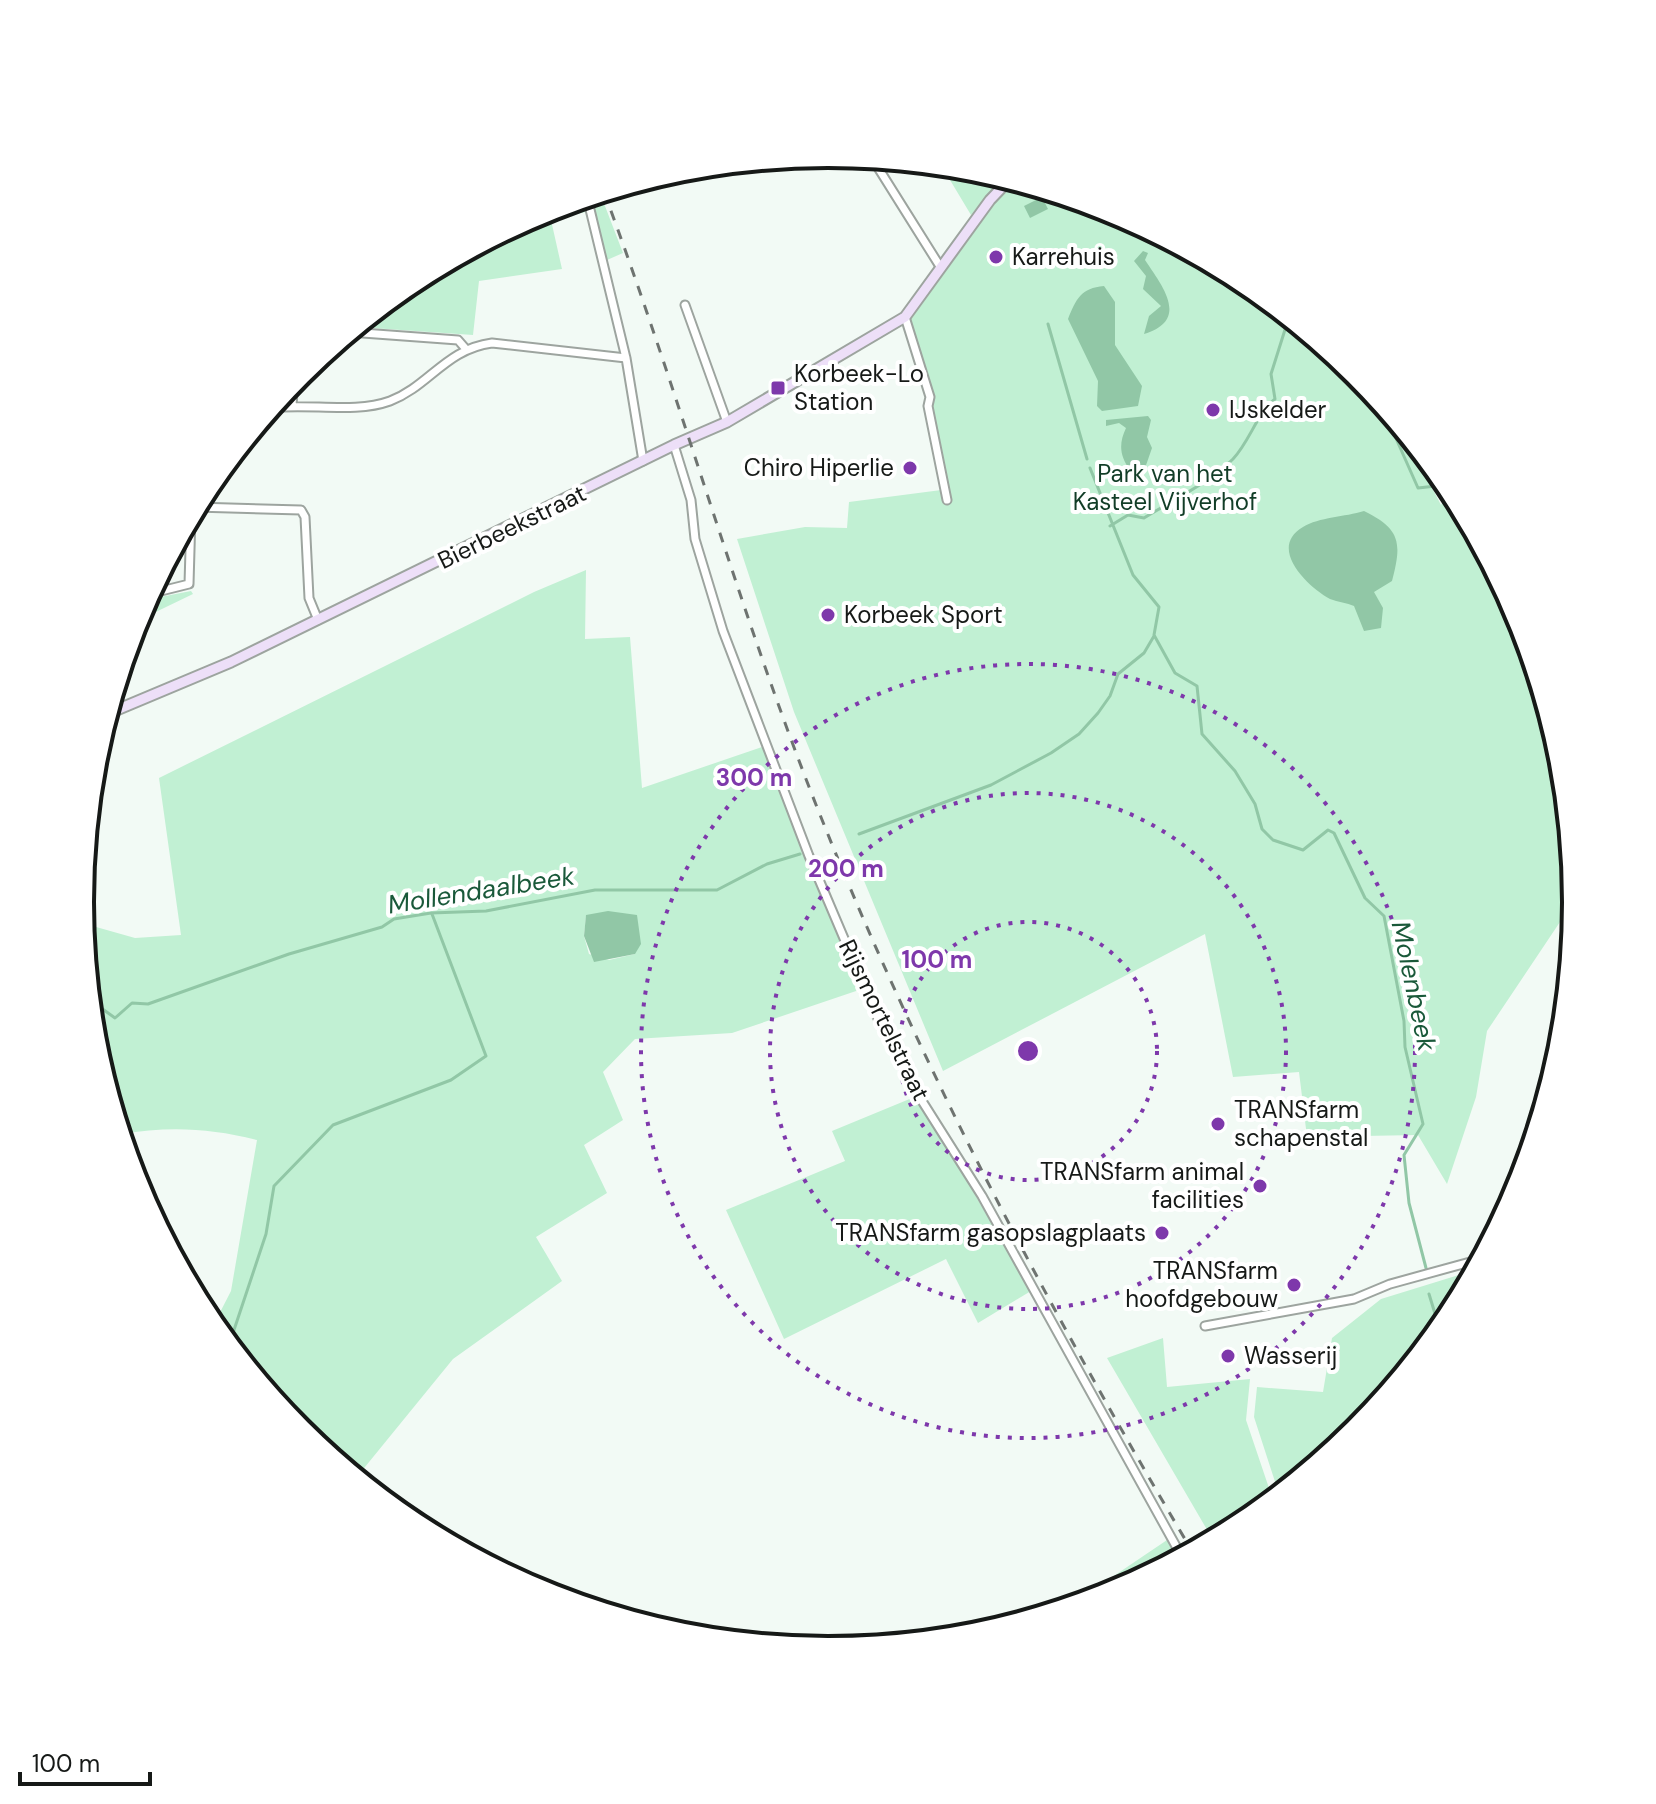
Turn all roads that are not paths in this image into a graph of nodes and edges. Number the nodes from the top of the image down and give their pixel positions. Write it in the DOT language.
graph roads {
  1 [pos="880,170"];
  2 [pos="1001,189"];
  3 [pos="590,208"];
  4 [pos="941,268"];
  5 [pos="685,305"];
  6 [pos="905,317"];
  7 [pos="365,333"];
  8 [pos="465,348"];
  9 [pos="626,358"];
  10 [pos="292,401"];
  11 [pos="292,405"];
  12 [pos="288,406"];
  13 [pos="727,422"];
  14 [pos="674,445"];
  15 [pos="643,461"];
  16 [pos="947,500"];
  17 [pos="209,507"];
  18 [pos="190,538"];
  19 [pos="164,590"];
  20 [pos="318,620"];
  21 [pos="120,709"];
  22 [pos="1467,1263"];
  23 [pos="1205,1326"];
  24 [pos="1177,1548"];
  1 -- 4 [label="street"];
  2 -- 4 [label="street, Bierbeekstraat"];
  3 -- 9 [label="street"];
  4 -- 6 [label="street, Bierbeekstraat"];
  5 -- 13 [label="street"];
  6 -- 13 [label="street, Bierbeekstraat"];
  6 -- 16 [label="street"];
  7 -- 8 [label="street"];
  8 -- 9 [label="street"];
  8 -- 11 [label="street"];
  9 -- 15 [label="street"];
  10 -- 11 [label="street"];
  11 -- 12 [label="street"];
  13 -- 14 [label="street, Bierbeekstraat"];
  14 -- 15 [label="street, Bierbeekstraat"];
  14 -- 24 [label="street, Rijsmortelstraat"];
  15 -- 20 [label="street, Bierbeekstraat"];
  17 -- 20 [label="street"];
  18 -- 19 [label="street"];
  20 -- 21 [label="street, Bierbeekstraat"];
  22 -- 23 [label="street"];
}
